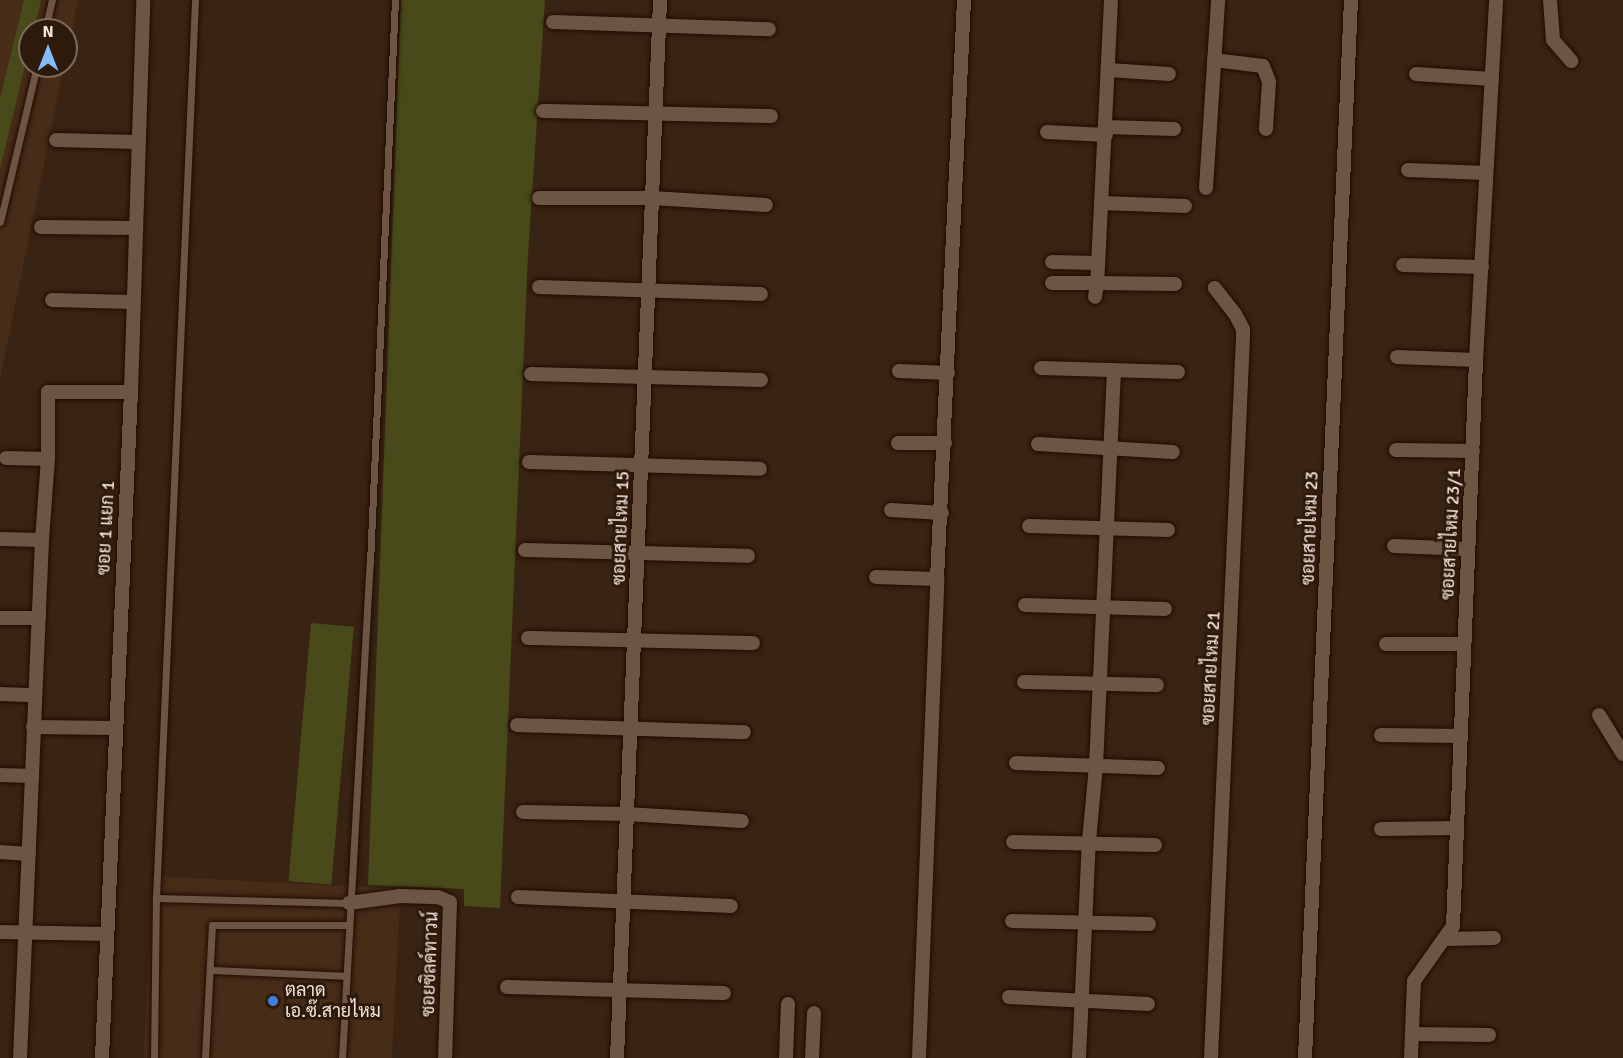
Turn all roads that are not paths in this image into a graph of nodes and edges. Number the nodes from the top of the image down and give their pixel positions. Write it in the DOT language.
graph roads {
  1 [pos="52,0"];
  2 [pos="143,0"];
  3 [pos="195,0"];
  4 [pos="395,0"];
  5 [pos="660,0"];
  6 [pos="964,0"];
  7 [pos="1111,0"];
  8 [pos="1218,0"];
  9 [pos="1351,0"];
  10 [pos="1496,0"];
  11 [pos="1550,0"];
  12 [pos="48,18"];
  13 [pos="553,22"];
  14 [pos="659,26"];
  15 [pos="769,29"];
  16 [pos="1214,60"];
  17 [pos="1571,61"];
  18 [pos="1109,70"];
  19 [pos="1169,74"];
  20 [pos="1416,74"];
  21 [pos="34,78"];
  22 [pos="1492,79"];
  23 [pos="543,111"];
  24 [pos="656,113"];
  25 [pos="771,116"];
  26 [pos="1174,129"];
  27 [pos="1266,129"];
  28 [pos="1106,131"];
  29 [pos="1047,132"];
  30 [pos="56,140"];
  31 [pos="138,142"];
  32 [pos="1408,170"];
  33 [pos="1486,173"];
  34 [pos="1206,189"];
  35 [pos="539,198"];
  36 [pos="652,198"];
  37 [pos="1101,203"];
  38 [pos="766,205"];
  39 [pos="1185,206"];
  40 [pos="0,222"];
  41 [pos="41,227"];
  42 [pos="135,228"];
  43 [pos="1052,262"];
  44 [pos="1098,263"];
  45 [pos="1403,265"];
  46 [pos="1482,267"];
  47 [pos="1052,283"];
  48 [pos="1175,284"];
  49 [pos="539,287"];
  50 [pos="1215,288"];
  51 [pos="648,289"];
  52 [pos="1096,290"];
  53 [pos="761,294"];
  54 [pos="52,300"];
  55 [pos="132,302"];
  56 [pos="1397,357"];
  57 [pos="1476,360"];
  58 [pos="1041,368"];
  59 [pos="1114,370"];
  60 [pos="899,371"];
  61 [pos="1178,372"];
  62 [pos="948,373"];
  63 [pos="531,374"];
  64 [pos="645,377"];
  65 [pos="761,380"];
  66 [pos="131,392"];
  67 [pos="898,443"];
  68 [pos="945,443"];
  69 [pos="1038,444"];
  70 [pos="1111,449"];
  71 [pos="1396,450"];
  72 [pos="1473,451"];
  73 [pos="1173,452"];
  74 [pos="6,458"];
  75 [pos="48,459"];
  76 [pos="529,462"];
  77 [pos="641,465"];
  78 [pos="760,469"];
  79 [pos="891,510"];
  80 [pos="942,513"];
  81 [pos="1029,526"];
  82 [pos="1107,529"];
  83 [pos="1168,530"];
  84 [pos="0,538"];
  85 [pos="42,540"];
  86 [pos="1394,546"];
  87 [pos="1468,549"];
  88 [pos="525,550"];
  89 [pos="638,553"];
  90 [pos="748,556"];
  91 [pos="876,577"];
  92 [pos="937,579"];
  93 [pos="1025,605"];
  94 [pos="1104,607"];
  95 [pos="1165,609"];
  96 [pos="0,618"];
  97 [pos="39,618"];
  98 [pos="528,638"];
  99 [pos="634,641"];
  100 [pos="753,643"];
  101 [pos="1386,644"];
  102 [pos="1464,644"];
  103 [pos="1024,682"];
  104 [pos="1157,685"];
  105 [pos="1100,686"];
  106 [pos="0,694"];
  107 [pos="35,695"];
  108 [pos="1599,715"];
  109 [pos="517,725"];
  110 [pos="33,727"];
  111 [pos="630,727"];
  112 [pos="115,728"];
  113 [pos="744,732"];
  114 [pos="1381,735"];
  115 [pos="1461,736"];
  116 [pos="1623,754"];
  117 [pos="1016,763"];
  118 [pos="1096,766"];
  119 [pos="1158,768"];
  120 [pos="0,775"];
  121 [pos="32,776"];
  122 [pos="523,812"];
  123 [pos="627,814"];
  124 [pos="742,820"];
  125 [pos="1457,828"];
  126 [pos="1381,829"];
  127 [pos="1013,842"];
  128 [pos="1089,842"];
  129 [pos="1155,845"];
  130 [pos="0,852"];
  131 [pos="29,854"];
  132 [pos="518,897"];
  133 [pos="156,898"];
  134 [pos="623,901"];
  135 [pos="349,903"];
  136 [pos="731,906"];
  137 [pos="1012,921"];
  138 [pos="1086,922"];
  139 [pos="1149,924"];
  140 [pos="348,925"];
  141 [pos="0,932"];
  142 [pos="26,932"];
  143 [pos="107,934"];
  144 [pos="1494,938"];
  145 [pos="1444,939"];
  146 [pos="210,970"];
  147 [pos="346,976"];
  148 [pos="507,987"];
  149 [pos="620,989"];
  150 [pos="724,993"];
  151 [pos="1009,997"];
  152 [pos="1082,1002"];
  153 [pos="788,1004"];
  154 [pos="1148,1005"];
  155 [pos="814,1012"];
  156 [pos="1412,1034"];
  157 [pos="1490,1035"];
  158 [pos="20,1058"];
  159 [pos="102,1058"];
  160 [pos="154,1058"];
  161 [pos="205,1058"];
  162 [pos="342,1058"];
  163 [pos="445,1058"];
  164 [pos="617,1058"];
  165 [pos="786,1058"];
  166 [pos="812,1058"];
  167 [pos="919,1058"];
  168 [pos="1079,1058"];
  169 [pos="1211,1058"];
  170 [pos="1305,1058"];
  171 [pos="1411,1058"];
  1 -- 12 [label="lane"];
  2 -- 31 [label="street, ซอย 1 แยก 1"];
  3 -- 133 [label="lane"];
  4 -- 135 [label="lane"];
  5 -- 14 [label="street, ซอยสายไหม 15"];
  6 -- 62 [label="street"];
  7 -- 18 [label="street"];
  8 -- 16 [label="street"];
  9 -- 170 [label="street, ซอยสายไหม 23"];
  10 -- 22 [label="street, ซอยสายไหม 23/1"];
  11 -- 17 [label="street"];
  13 -- 14 [label="street"];
  14 -- 15 [label="street"];
  14 -- 24 [label="street, ซอยสายไหม 15"];
  16 -- 27 [label="street"];
  16 -- 34 [label="street"];
  18 -- 19 [label="street"];
  18 -- 28 [label="street"];
  20 -- 22 [label="street"];
  21 -- 40 [label="lane"];
  22 -- 33 [label="street, ซอยสายไหม 23/1"];
  23 -- 24 [label="street"];
  24 -- 25 [label="street"];
  24 -- 36 [label="street, ซอยสายไหม 15"];
  26 -- 28 [label="street"];
  28 -- 29 [label="street"];
  28 -- 37 [label="street"];
  30 -- 31 [label="street"];
  31 -- 42 [label="street, ซอย 1 แยก 1"];
  32 -- 33 [label="street"];
  33 -- 46 [label="street, ซอยสายไหม 23/1"];
  35 -- 36 [label="street"];
  36 -- 38 [label="street"];
  36 -- 51 [label="street, ซอยสายไหม 15"];
  37 -- 39 [label="street"];
  37 -- 44 [label="street"];
  41 -- 42 [label="street"];
  42 -- 55 [label="street, ซอย 1 แยก 1"];
  43 -- 44 [label="street"];
  44 -- 52 [label="street"];
  45 -- 46 [label="street"];
  46 -- 57 [label="street, ซอยสายไหม 23/1"];
  47 -- 52 [label="street"];
  48 -- 52 [label="street"];
  49 -- 51 [label="street"];
  50 -- 169 [label="street, ซอยสายไหม 21"];
  51 -- 53 [label="street"];
  51 -- 64 [label="street, ซอยสายไหม 15"];
  54 -- 55 [label="street"];
  55 -- 66 [label="street, ซอย 1 แยก 1"];
  56 -- 57 [label="street"];
  57 -- 72 [label="street, ซอยสายไหม 23/1"];
  58 -- 59 [label="street"];
  59 -- 61 [label="street"];
  59 -- 70 [label="street"];
  60 -- 62 [label="street"];
  62 -- 68 [label="street"];
  63 -- 64 [label="street"];
  64 -- 65 [label="street"];
  64 -- 77 [label="street, ซอยสายไหม 15"];
  66 -- 75 [label="street"];
  66 -- 112 [label="street, ซอย 1 แยก 1"];
  67 -- 68 [label="street"];
  68 -- 80 [label="street"];
  69 -- 70 [label="street"];
  70 -- 73 [label="street"];
  70 -- 82 [label="street"];
  71 -- 72 [label="street"];
  72 -- 87 [label="street, ซอยสายไหม 23/1"];
  74 -- 75 [label="street"];
  75 -- 85 [label="street"];
  76 -- 77 [label="street"];
  77 -- 78 [label="street"];
  77 -- 89 [label="street, ซอยสายไหม 15"];
  79 -- 80 [label="street"];
  80 -- 92 [label="street"];
  81 -- 82 [label="street"];
  82 -- 83 [label="street"];
  82 -- 94 [label="street"];
  84 -- 85 [label="street"];
  85 -- 97 [label="street"];
  86 -- 87 [label="street"];
  87 -- 102 [label="street, ซอยสายไหม 23/1"];
  88 -- 89 [label="street"];
  89 -- 90 [label="street"];
  89 -- 99 [label="street, ซอยสายไหม 15"];
  91 -- 92 [label="street"];
  92 -- 167 [label="street"];
  93 -- 94 [label="street"];
  94 -- 95 [label="street"];
  94 -- 105 [label="street"];
  96 -- 97 [label="street"];
  97 -- 107 [label="street"];
  98 -- 99 [label="street"];
  99 -- 100 [label="street"];
  99 -- 111 [label="street, ซอยสายไหม 15"];
  101 -- 102 [label="street"];
  102 -- 115 [label="street, ซอยสายไหม 23/1"];
  103 -- 105 [label="street"];
  104 -- 105 [label="street"];
  105 -- 118 [label="street"];
  106 -- 107 [label="street"];
  107 -- 110 [label="street"];
  108 -- 116 [label="street"];
  109 -- 111 [label="street"];
  110 -- 112 [label="street"];
  110 -- 121 [label="street"];
  111 -- 113 [label="street"];
  111 -- 123 [label="street, ซอยสายไหม 15"];
  112 -- 143 [label="street, ซอย 1 แยก 1"];
  114 -- 115 [label="street"];
  115 -- 125 [label="street, ซอยสายไหม 23/1"];
  117 -- 118 [label="street"];
  118 -- 119 [label="street"];
  118 -- 128 [label="street"];
  120 -- 121 [label="street"];
  121 -- 131 [label="street"];
  122 -- 123 [label="street"];
  123 -- 124 [label="street"];
  123 -- 134 [label="street, ซอยสายไหม 15"];
  125 -- 126 [label="street"];
  125 -- 145 [label="street, ซอยสายไหม 23/1"];
  127 -- 128 [label="street"];
  128 -- 129 [label="street"];
  128 -- 138 [label="street"];
  130 -- 131 [label="street"];
  131 -- 142 [label="street"];
  132 -- 134 [label="street"];
  133 -- 135 [label="lane"];
  133 -- 160 [label="lane"];
  134 -- 136 [label="street"];
  134 -- 149 [label="street, ซอยสายไหม 15"];
  135 -- 140 [label="lane"];
  135 -- 163 [label="street, ซอยซิลค์ทาวน์"];
  137 -- 138 [label="street"];
  138 -- 139 [label="street"];
  138 -- 152 [label="street"];
  140 -- 146 [label="lane"];
  140 -- 147 [label="lane"];
  141 -- 142 [label="street"];
  142 -- 143 [label="street"];
  142 -- 158 [label="street"];
  143 -- 159 [label="street, ซอย 1 แยก 1"];
  144 -- 145 [label="street"];
  145 -- 156 [label="street, ซอยสายไหม 23/1"];
  146 -- 147 [label="lane"];
  146 -- 161 [label="lane"];
  147 -- 162 [label="lane"];
  148 -- 149 [label="street"];
  149 -- 150 [label="street"];
  149 -- 164 [label="street, ซอยสายไหม 15"];
  151 -- 152 [label="street"];
  152 -- 154 [label="street"];
  152 -- 168 [label="street"];
  153 -- 165 [label="street"];
  155 -- 166 [label="street"];
  156 -- 157 [label="street"];
  156 -- 171 [label="street, ซอยสายไหม 23/1"];
}
